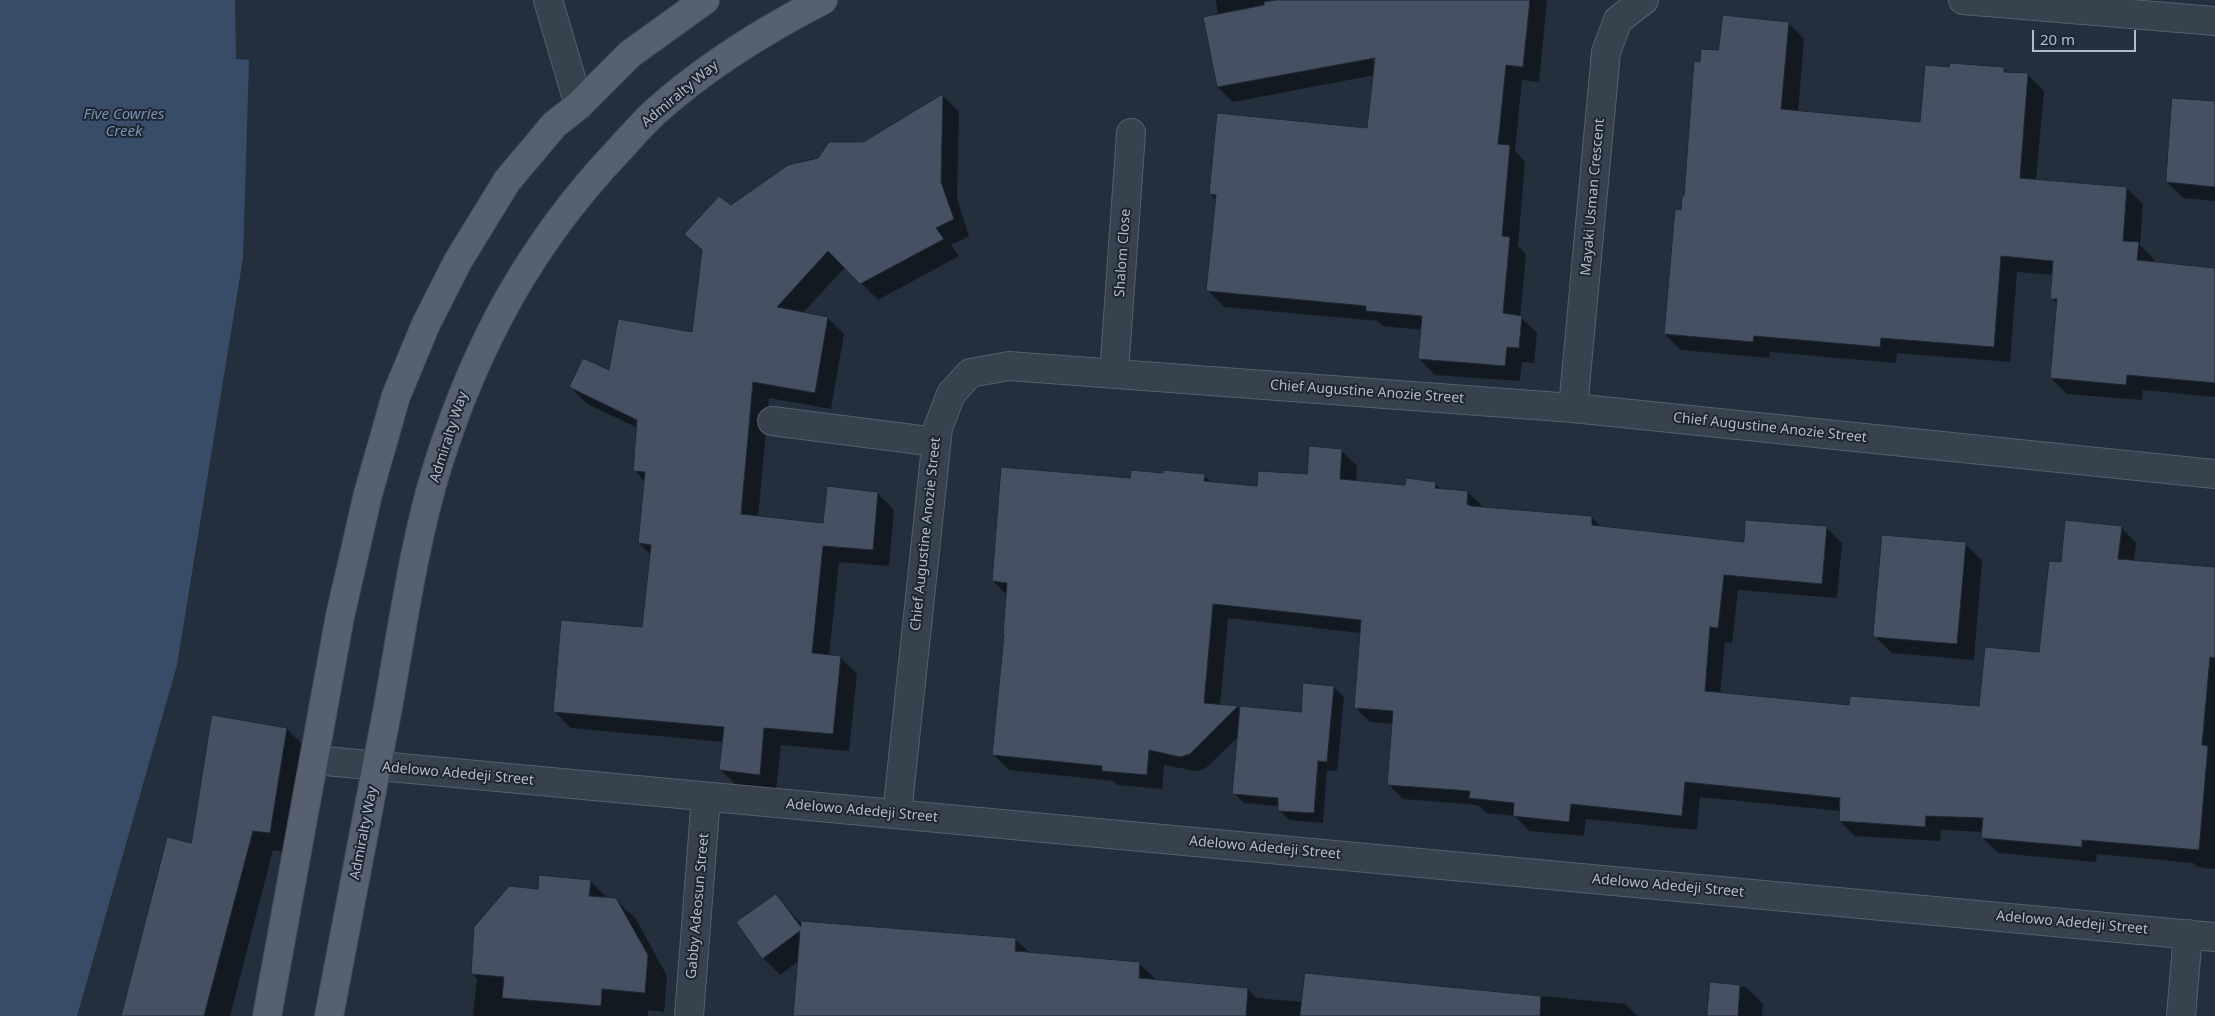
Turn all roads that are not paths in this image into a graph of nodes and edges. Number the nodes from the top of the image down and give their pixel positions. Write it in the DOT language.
graph roads {
  1 [pos="548,0"];
  2 [pos="705,0"];
  3 [pos="823,0"];
  4 [pos="1644,0"];
  5 [pos="1963,0"];
  6 [pos="2215,21"];
  7 [pos="579,104"];
  8 [pos="1131,133"];
  9 [pos="1114,372"];
  10 [pos="1573,408"];
  11 [pos="772,421"];
  12 [pos="936,442"];
  13 [pos="2215,474"];
  14 [pos="315,760"];
  15 [pos="377,766"];
  16 [pos="706,797"];
  17 [pos="897,814"];
  18 [pos="2188,934"];
  19 [pos="2215,936"];
  20 [pos="267,1016"];
  21 [pos="329,1016"];
  22 [pos="689,1016"];
  23 [pos="2181,1016"];
  1 -- 7 [label="street"];
  2 -- 7 [label="main road"];
  3 -- 15 [label="main road, Admiralty Way"];
  4 -- 10 [label="street, Mayaki Usman Crescent"];
  5 -- 6 [label="street"];
  7 -- 14 [label="main road"];
  8 -- 9 [label="street, Shalom Close"];
  9 -- 10 [label="street, Chief Augustine Anozie Street"];
  9 -- 12 [label="street, Chief Augustine Anozie Street"];
  10 -- 13 [label="street, Chief Augustine Anozie Street"];
  11 -- 12 [label="street"];
  12 -- 17 [label="street, Chief Augustine Anozie Street"];
  14 -- 15 [label="street, Adelowo Adedeji Street"];
  14 -- 20 [label="main road"];
  15 -- 16 [label="street, Adelowo Adedeji Street"];
  15 -- 21 [label="main road, Admiralty Way"];
  16 -- 17 [label="street, Adelowo Adedeji Street"];
  16 -- 22 [label="street, Gabby Adeosun Street"];
  17 -- 18 [label="street, Adelowo Adedeji Street"];
  18 -- 19 [label="street, Adelowo Adedeji Street"];
  18 -- 23 [label="street"];
}
